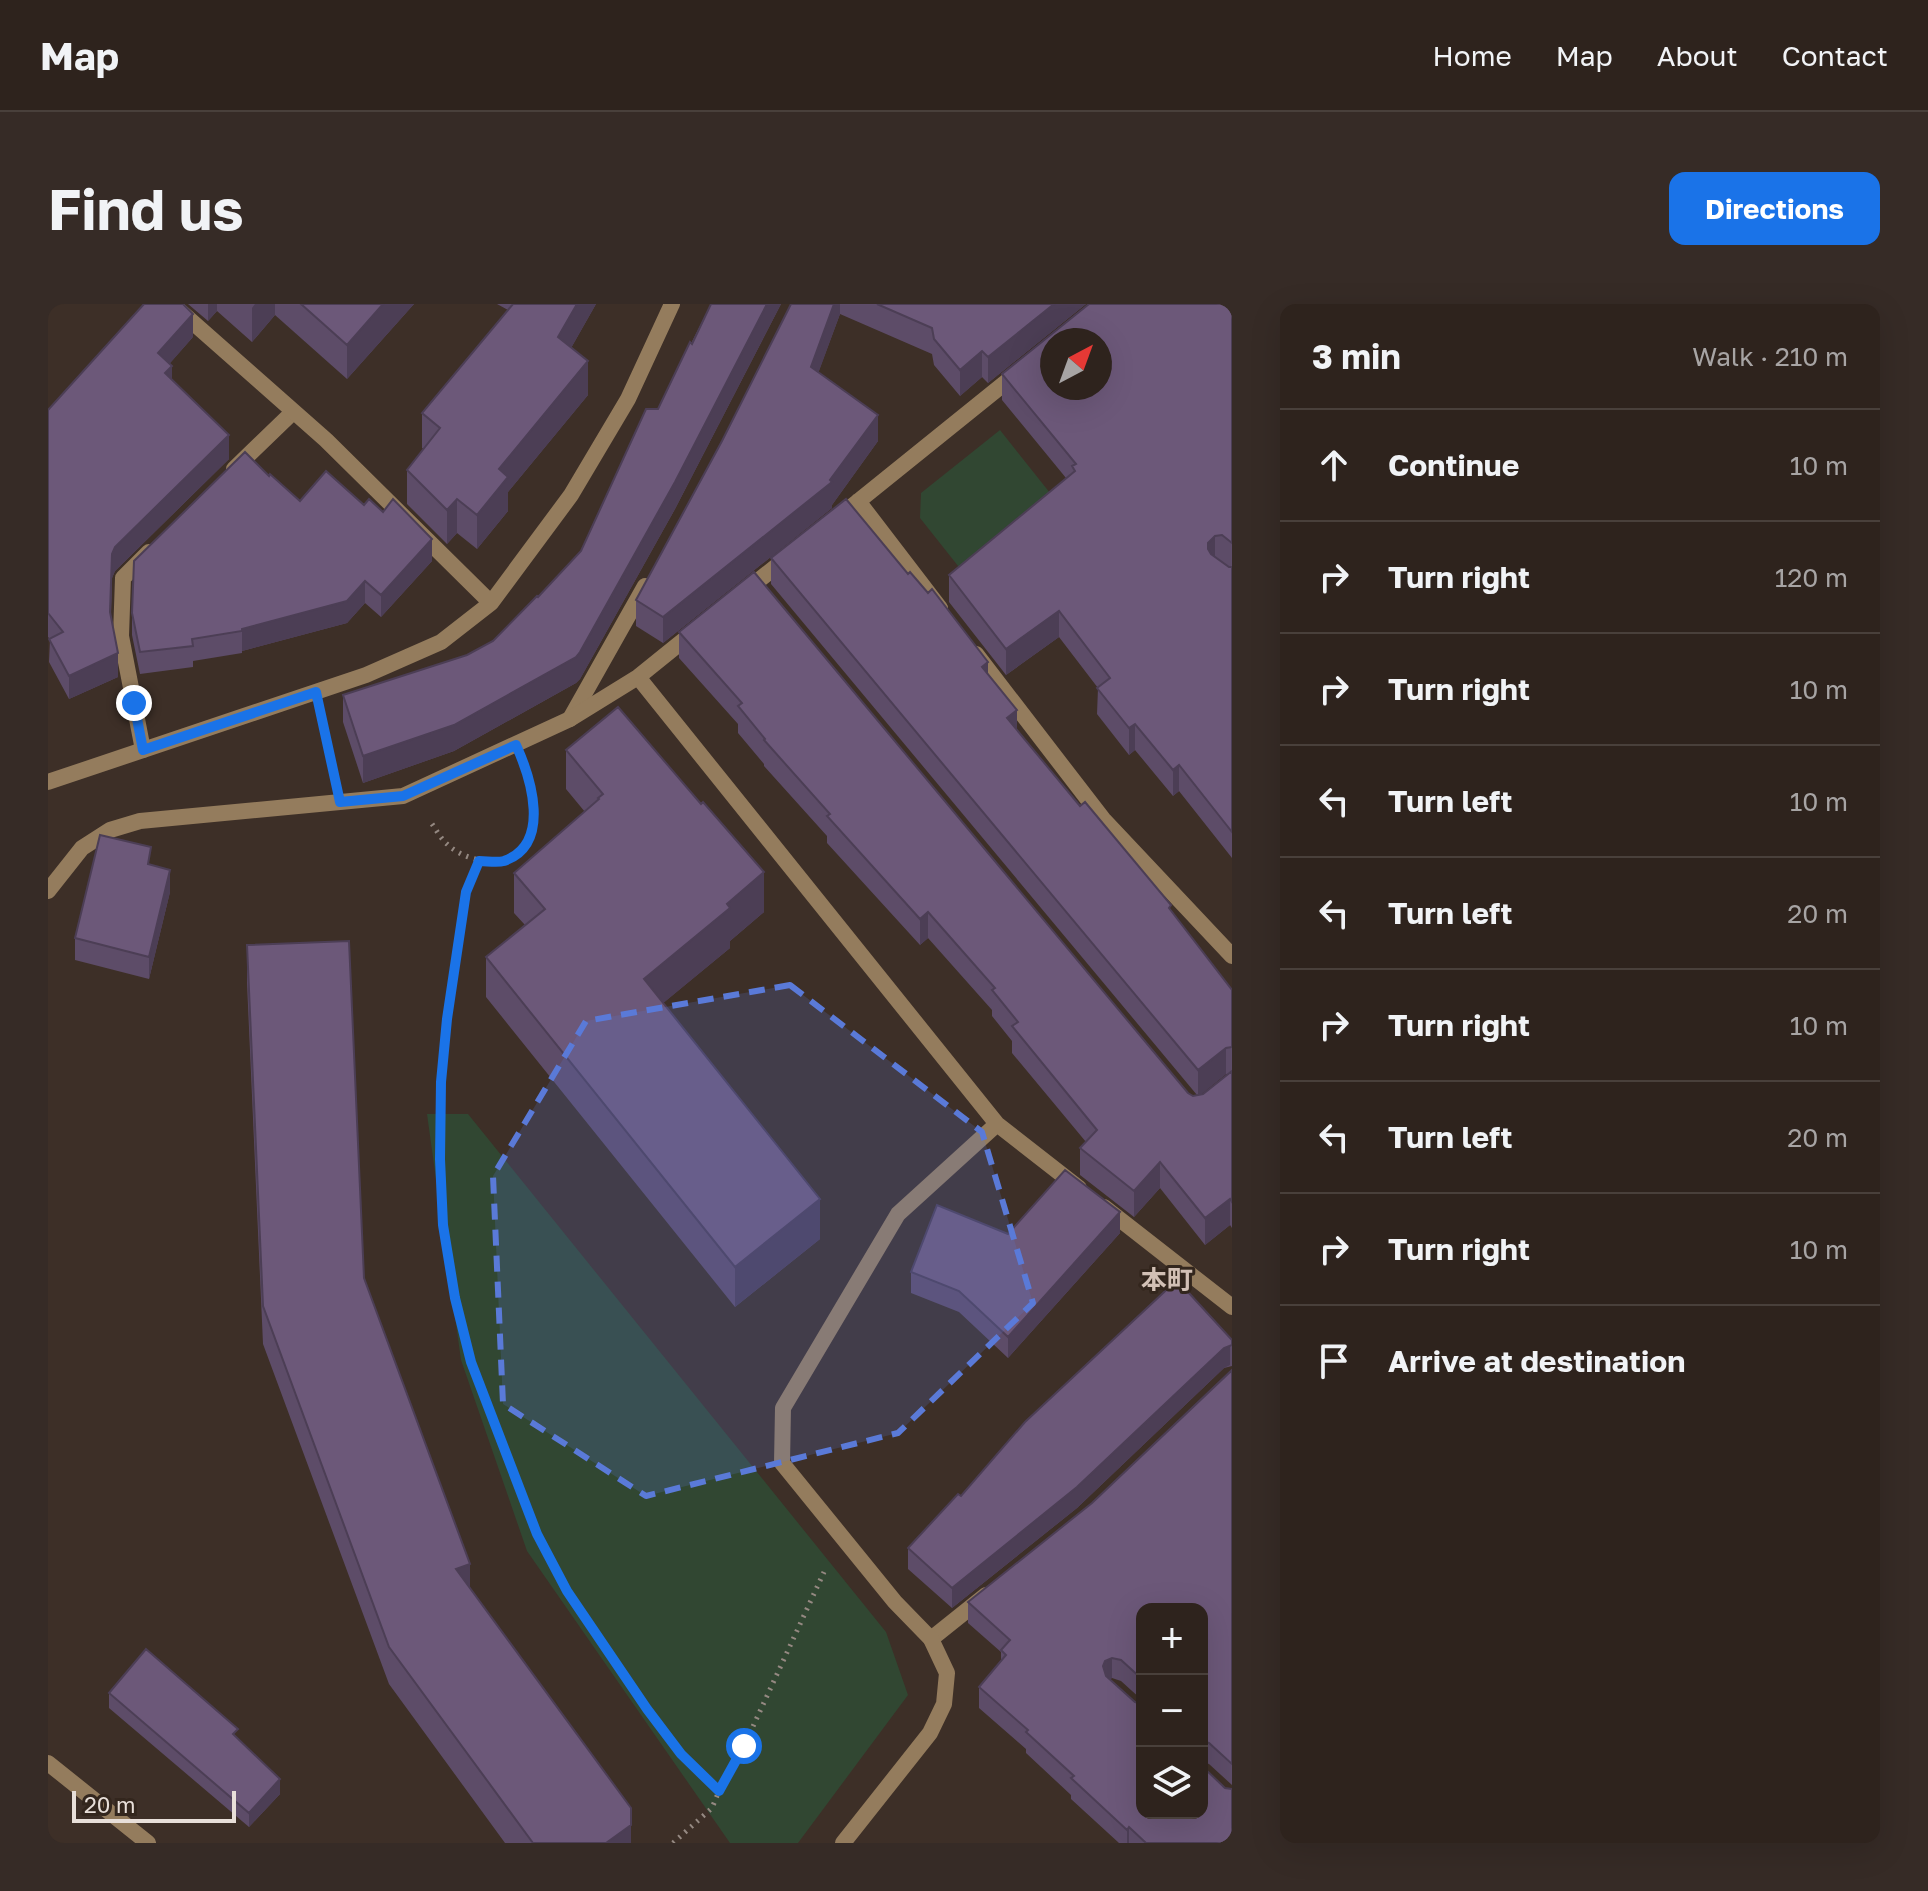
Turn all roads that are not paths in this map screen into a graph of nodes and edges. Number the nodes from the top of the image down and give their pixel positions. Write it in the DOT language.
graph roads {
  1 [pos="172,304"];
  2 [pos="672,304"];
  3 [pos="1028,365"];
  4 [pos="293,412"];
  5 [pos="225,478"];
  6 [pos="858,501"];
  7 [pos="824,528"];
  8 [pos="157,544"];
  9 [pos="801,546"];
  10 [pos="653,571"];
  11 [pos="732,601"];
  12 [pos="491,603"];
  13 [pos="709,620"];
  14 [pos="638,677"];
  15 [pos="570,719"];
  16 [pos="143,750"];
  17 [pos="48,782"];
  18 [pos="48,891"];
  19 [pos="1232,956"];
  20 [pos="997,1124"];
  21 [pos="1232,1307"];
  22 [pos="1002,1582"];
  23 [pos="931,1639"];
  24 [pos="48,1763"];
  25 [pos="148,1843"];
  26 [pos="843,1843"];
  1 -- 4 [label="street"];
  2 -- 12 [label="street"];
  3 -- 6 [label="street"];
  4 -- 5 [label="street"];
  4 -- 12 [label="street"];
  6 -- 7 [label="street"];
  6 -- 19 [label="street"];
  8 -- 16 [label="street"];
  9 -- 11 [label="street"];
  10 -- 15 [label="street"];
  12 -- 16 [label="street"];
  13 -- 14 [label="street"];
  14 -- 15 [label="street"];
  14 -- 20 [label="street"];
  15 -- 18 [label="street"];
  16 -- 17 [label="street"];
  20 -- 21 [label="street"];
  20 -- 23 [label="street"];
  22 -- 23 [label="street"];
  23 -- 26 [label="street"];
  24 -- 25 [label="street"];
}
